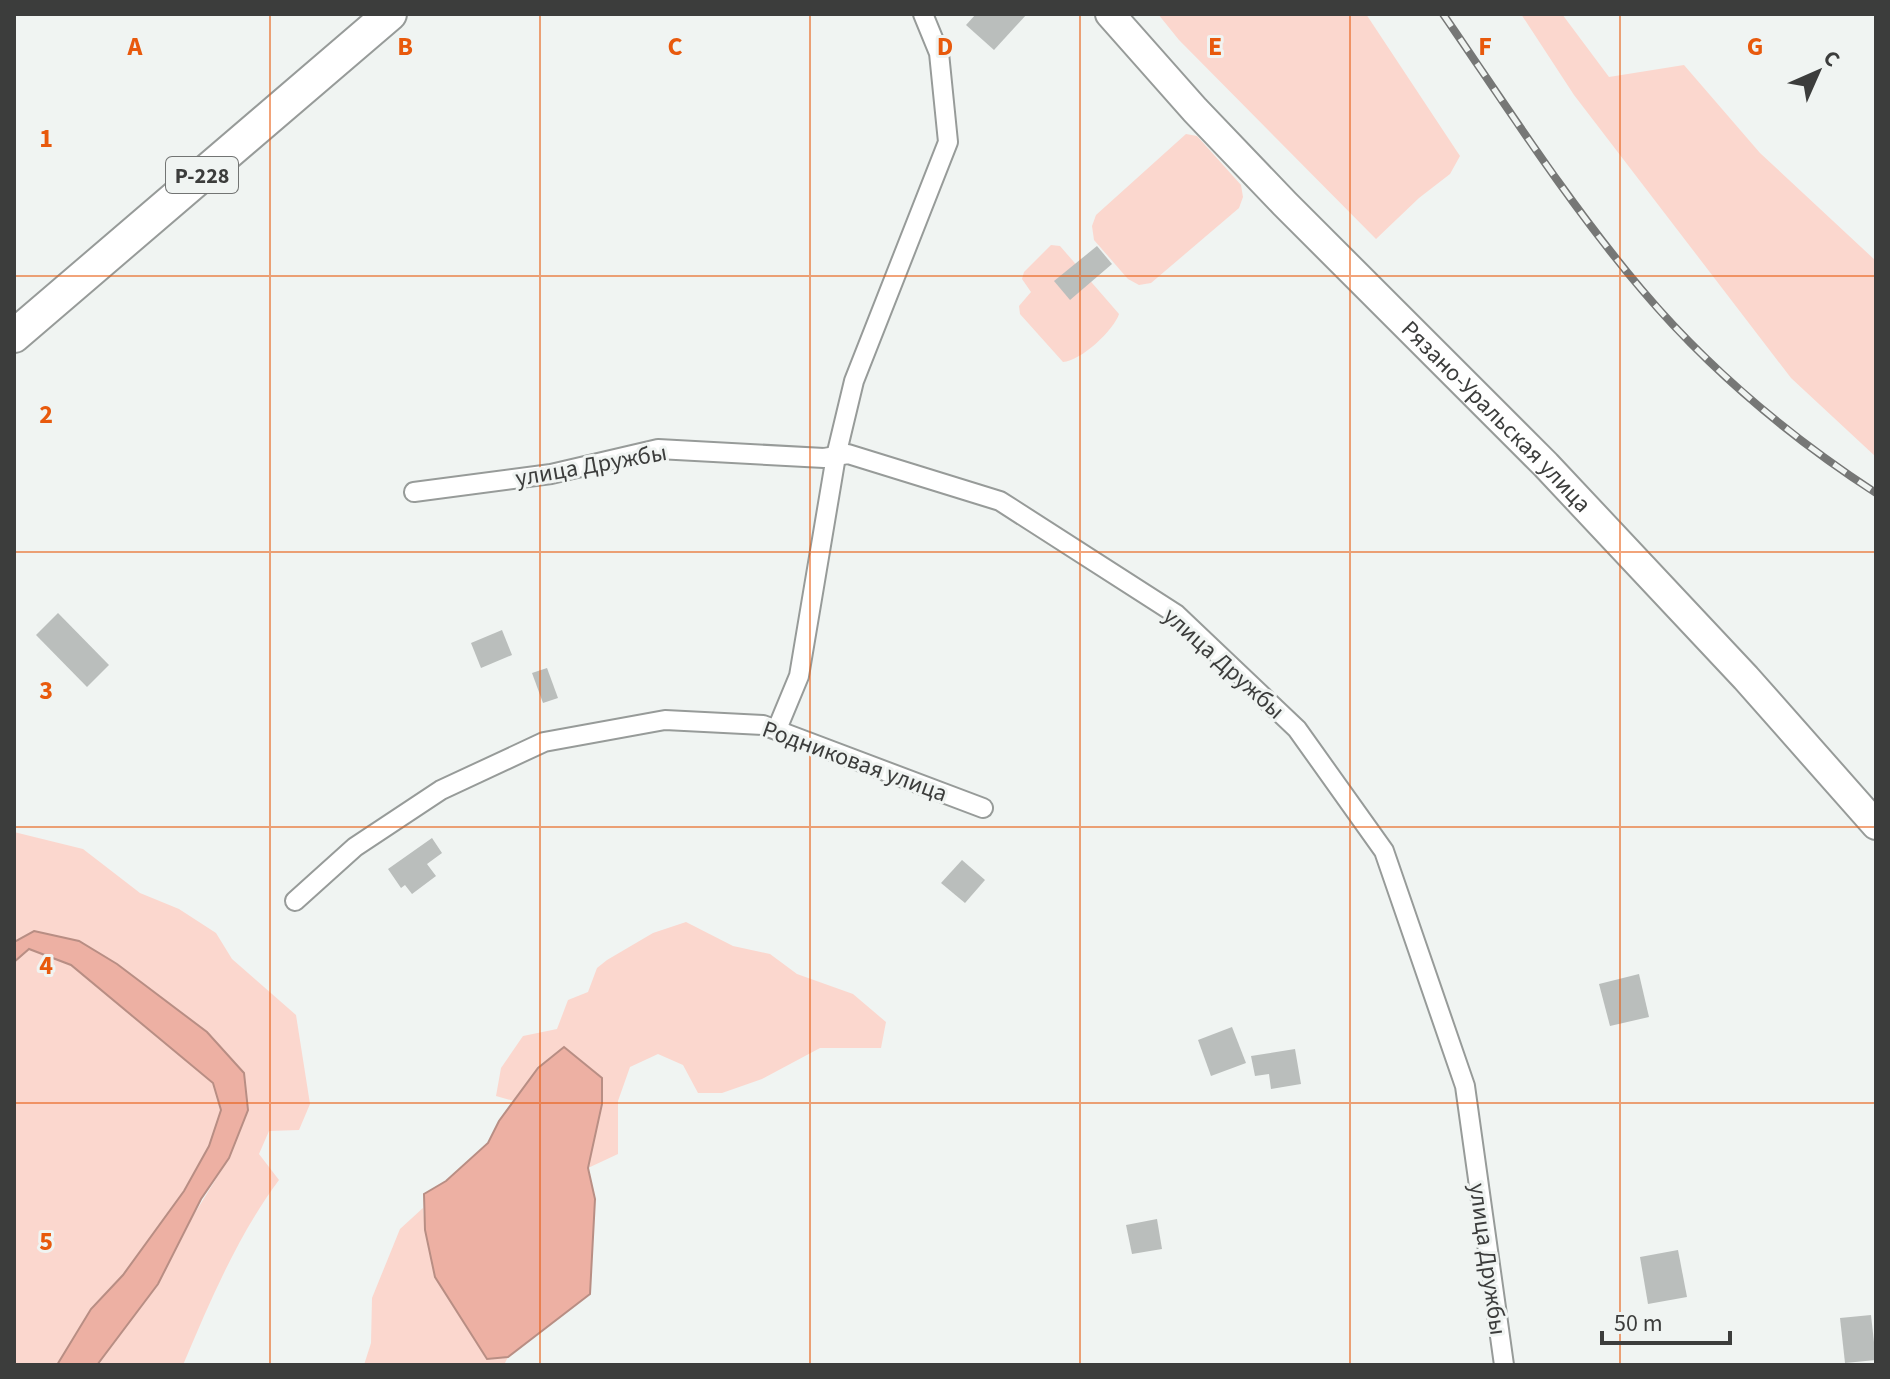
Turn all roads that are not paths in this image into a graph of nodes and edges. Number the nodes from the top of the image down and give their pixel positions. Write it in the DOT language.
graph roads {
  1 [pos="390,14"];
  2 [pos="923,14"];
  3 [pos="1110,14"];
  4 [pos="14,336"];
  5 [pos="836,456"];
  6 [pos="414,492"];
  7 [pos="777,729"];
  8 [pos="983,808"];
  9 [pos="1876,825"];
  10 [pos="295,901"];
  11 [pos="1504,1365"];
  1 -- 4 [label="highway, Р-228"];
  2 -- 5 [label="street"];
  3 -- 9 [label="main road, Рязано-Уральская улица"];
  5 -- 6 [label="street, улица Дружбы"];
  5 -- 7 [label="street"];
  5 -- 11 [label="street, улица Дружбы"];
  7 -- 8 [label="street, Родниковая улица"];
  7 -- 10 [label="street, Родниковая улица"];
}
